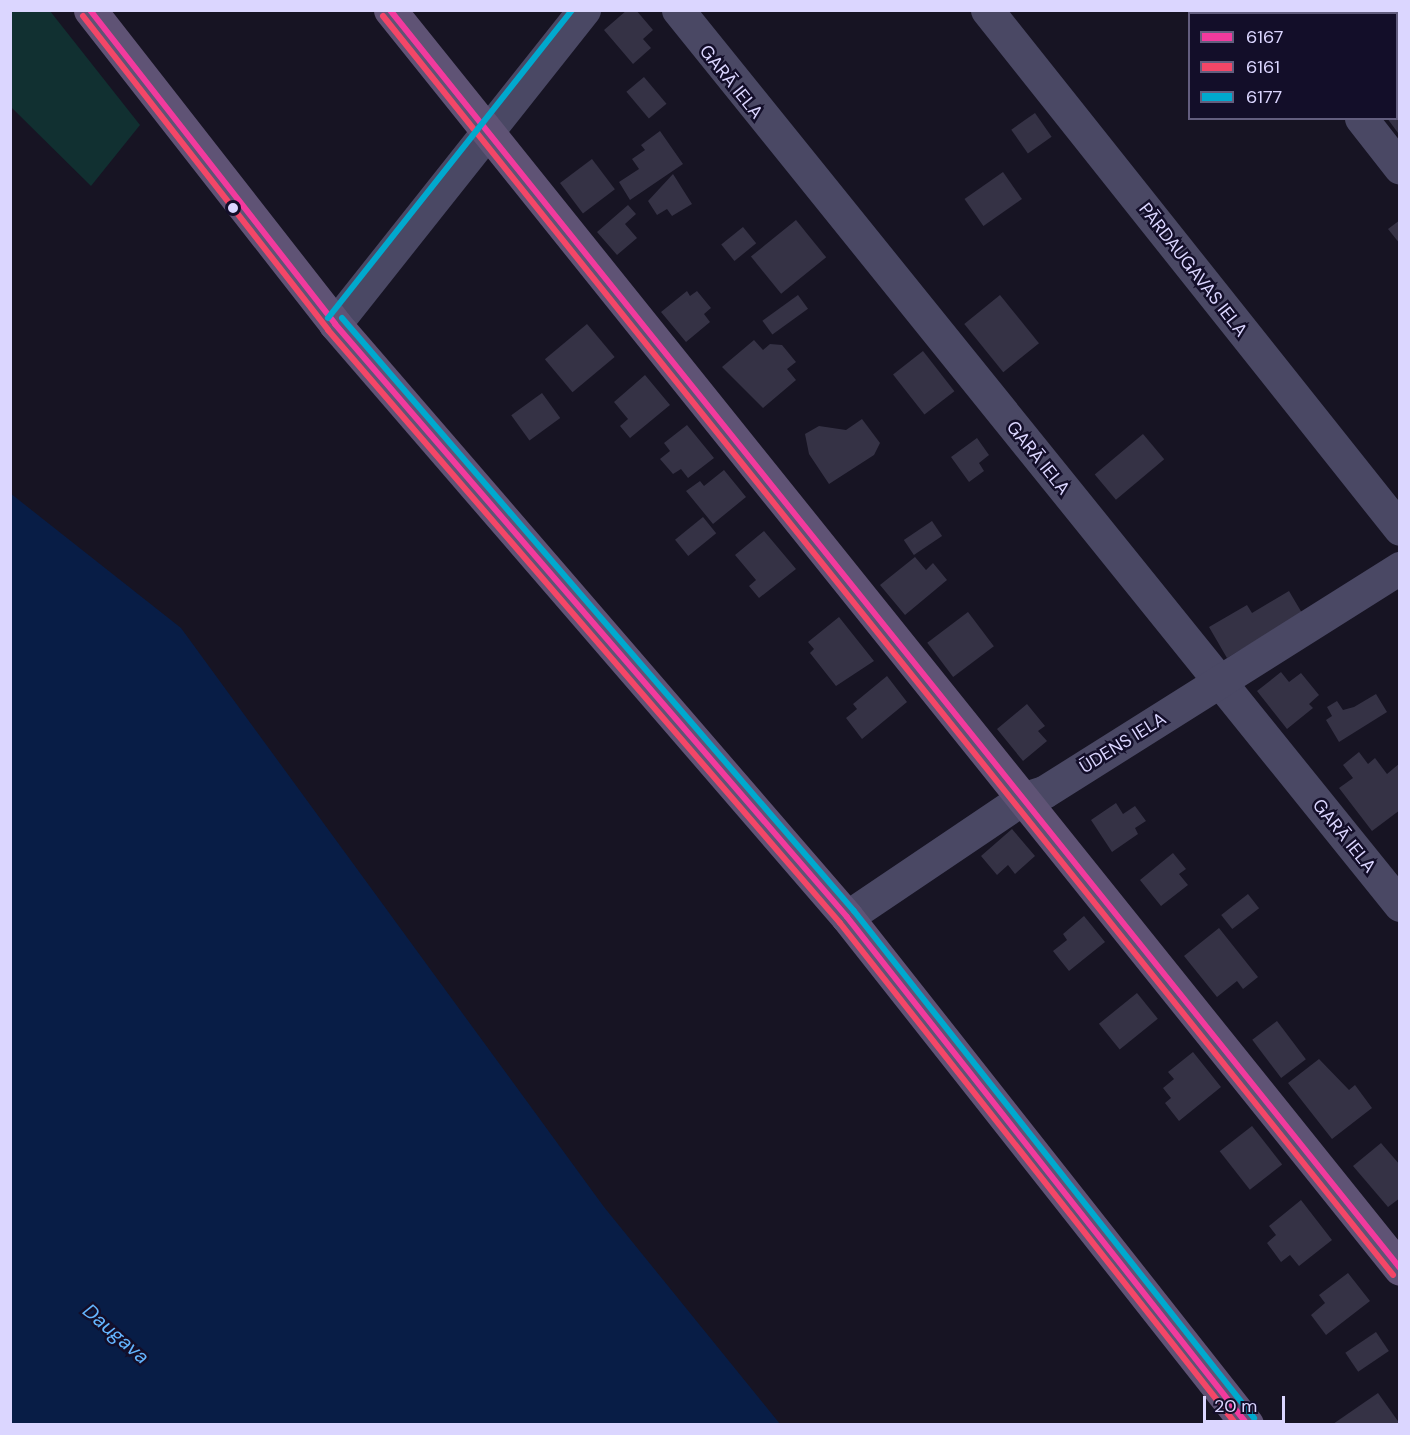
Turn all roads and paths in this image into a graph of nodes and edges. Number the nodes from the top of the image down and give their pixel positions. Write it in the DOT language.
graph roads {
  1 [pos="90,10"];
  2 [pos="390,10"];
  3 [pos="584,10"];
  4 [pos="678,10"];
  5 [pos="987,10"];
  6 [pos="1363,120"];
  7 [pos="487,135"];
  8 [pos="1400,168"];
  9 [pos="335,324"];
  10 [pos="1400,529"];
  11 [pos="1400,568"];
  12 [pos="1220,682"];
  13 [pos="1022,799"];
  14 [pos="1400,905"];
  15 [pos="847,917"];
  16 [pos="1400,1269"];
  17 [pos="1247,1425"];
  1 -- 9 [label="main road"];
  2 -- 7 [label="main road"];
  3 -- 7 [label="street"];
  4 -- 12 [label="street, GARĀ IELA"];
  5 -- 10 [label="street, PĀRDAUGAVAS IELA"];
  6 -- 8 [label="street"];
  7 -- 9 [label="street"];
  7 -- 13 [label="main road"];
  9 -- 15 [label="main road"];
  11 -- 12 [label="street, ŪDENS IELA"];
  12 -- 13 [label="street, ŪDENS IELA"];
  12 -- 14 [label="street, GARĀ IELA"];
  13 -- 15 [label="street, ŪDENS IELA"];
  13 -- 16 [label="main road"];
  15 -- 17 [label="main road"];
}
